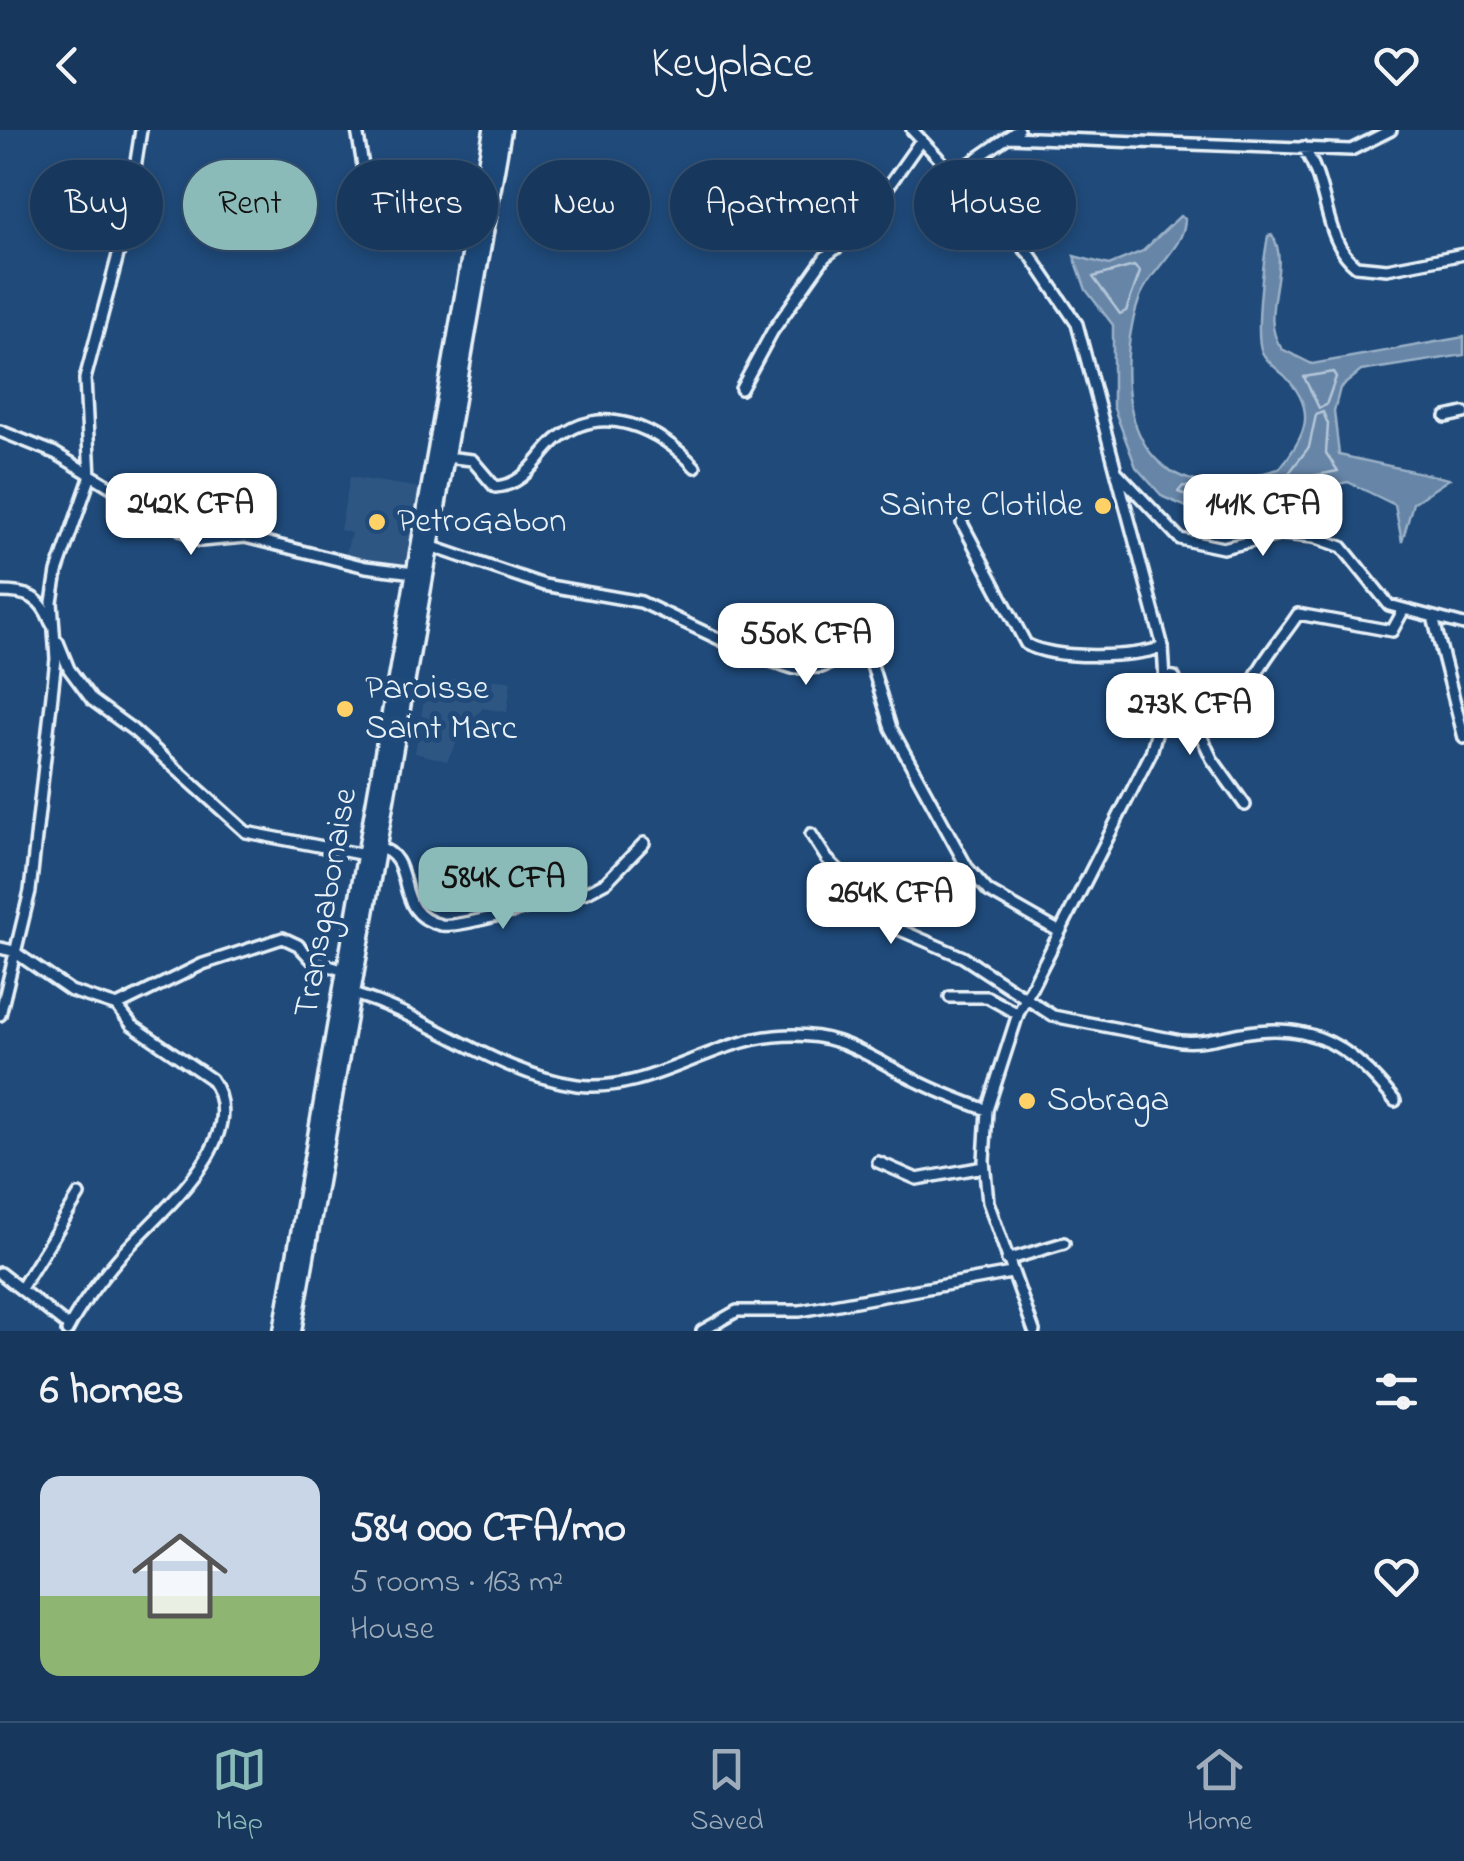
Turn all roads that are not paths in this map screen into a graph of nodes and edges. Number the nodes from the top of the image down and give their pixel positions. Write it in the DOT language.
graph roads {
  1 [pos="141,130"];
  2 [pos="357,130"];
  3 [pos="492,130"];
  4 [pos="503,130"];
  5 [pos="912,130"];
  6 [pos="1018,130"];
  7 [pos="1392,130"];
  8 [pos="1009,138"];
  9 [pos="921,140"];
  10 [pos="1303,147"];
  11 [pos="362,160"];
  12 [pos="939,160"];
  13 [pos="977,160"];
  14 [pos="1025,250"];
  15 [pos="1464,254"];
  16 [pos="741,388"];
  17 [pos="1464,413"];
  18 [pos="1446,417"];
  19 [pos="0,430"];
  20 [pos="446,457"];
  21 [pos="695,467"];
  22 [pos="1114,469"];
  23 [pos="90,478"];
  24 [pos="962,523"];
  25 [pos="430,546"];
  26 [pos="414,573"];
  27 [pos="0,592"];
  28 [pos="1403,611"];
  29 [pos="1434,617"];
  30 [pos="1464,625"];
  31 [pos="55,633"];
  32 [pos="1162,648"];
  33 [pos="1166,676"];
  34 [pos="1249,706"];
  35 [pos="1464,738"];
  36 [pos="1245,805"];
  37 [pos="811,834"];
  38 [pos="644,843"];
  39 [pos="371,851"];
  40 [pos="1060,932"];
  41 [pos="0,948"];
  42 [pos="13,950"];
  43 [pos="345,970"];
  44 [pos="352,994"];
  45 [pos="950,997"];
  46 [pos="1025,1000"];
  47 [pos="117,1006"];
  48 [pos="1018,1014"];
  49 [pos="0,1015"];
  50 [pos="1395,1101"];
  51 [pos="987,1110"];
  52 [pos="878,1162"];
  53 [pos="984,1168"];
  54 [pos="79,1195"];
  55 [pos="1064,1243"];
  56 [pos="1007,1260"];
  57 [pos="0,1273"];
  58 [pos="1011,1273"];
  59 [pos="22,1287"];
  60 [pos="68,1329"];
  61 [pos="282,1331"];
  62 [pos="293,1331"];
  63 [pos="702,1331"];
  64 [pos="1034,1331"];
  1 -- 23 [label="street"];
  2 -- 11 [label="street"];
  3 -- 26 [label="highway, Transgabonaise"];
  4 -- 20 [label="highway, Transgabonaise"];
  5 -- 9 [label="street"];
  6 -- 8 [label="street"];
  7 -- 10 [label="street"];
  8 -- 10 [label="street"];
  8 -- 13 [label="street"];
  9 -- 12 [label="street"];
  9 -- 16 [label="street"];
  10 -- 15 [label="street"];
  14 -- 22 [label="street"];
  17 -- 18 [label="street"];
  19 -- 23 [label="street"];
  20 -- 21 [label="street"];
  20 -- 25 [label="highway, Transgabonaise"];
  22 -- 28 [label="street"];
  22 -- 32 [label="street"];
  23 -- 26 [label="street"];
  23 -- 31 [label="street"];
  24 -- 32 [label="street"];
  25 -- 39 [label="highway, Transgabonaise"];
  25 -- 40 [label="street"];
  26 -- 39 [label="highway, Transgabonaise"];
  27 -- 31 [label="street"];
  28 -- 29 [label="street"];
  28 -- 34 [label="street"];
  29 -- 30 [label="street"];
  29 -- 35 [label="street"];
  31 -- 39 [label="street"];
  31 -- 42 [label="street"];
  32 -- 33 [label="street"];
  33 -- 36 [label="street"];
  33 -- 40 [label="street"];
  37 -- 46 [label="street"];
  38 -- 39 [label="street"];
  39 -- 43 [label="highway, Transgabonaise"];
  39 -- 44 [label="highway, Transgabonaise"];
  40 -- 46 [label="street"];
  41 -- 42 [label="street"];
  42 -- 47 [label="street"];
  42 -- 49 [label="street"];
  43 -- 47 [label="street"];
  43 -- 61 [label="highway, Transgabonaise"];
  44 -- 51 [label="street"];
  44 -- 62 [label="highway, Transgabonaise"];
  45 -- 48 [label="street"];
  46 -- 48 [label="street"];
  46 -- 50 [label="street"];
  47 -- 60 [label="street"];
  48 -- 51 [label="street"];
  51 -- 53 [label="street"];
  52 -- 53 [label="street"];
  53 -- 56 [label="street"];
  54 -- 59 [label="street"];
  55 -- 56 [label="street"];
  56 -- 58 [label="street"];
  57 -- 59 [label="street"];
  58 -- 63 [label="street"];
  58 -- 64 [label="street"];
  59 -- 60 [label="street"];
}
